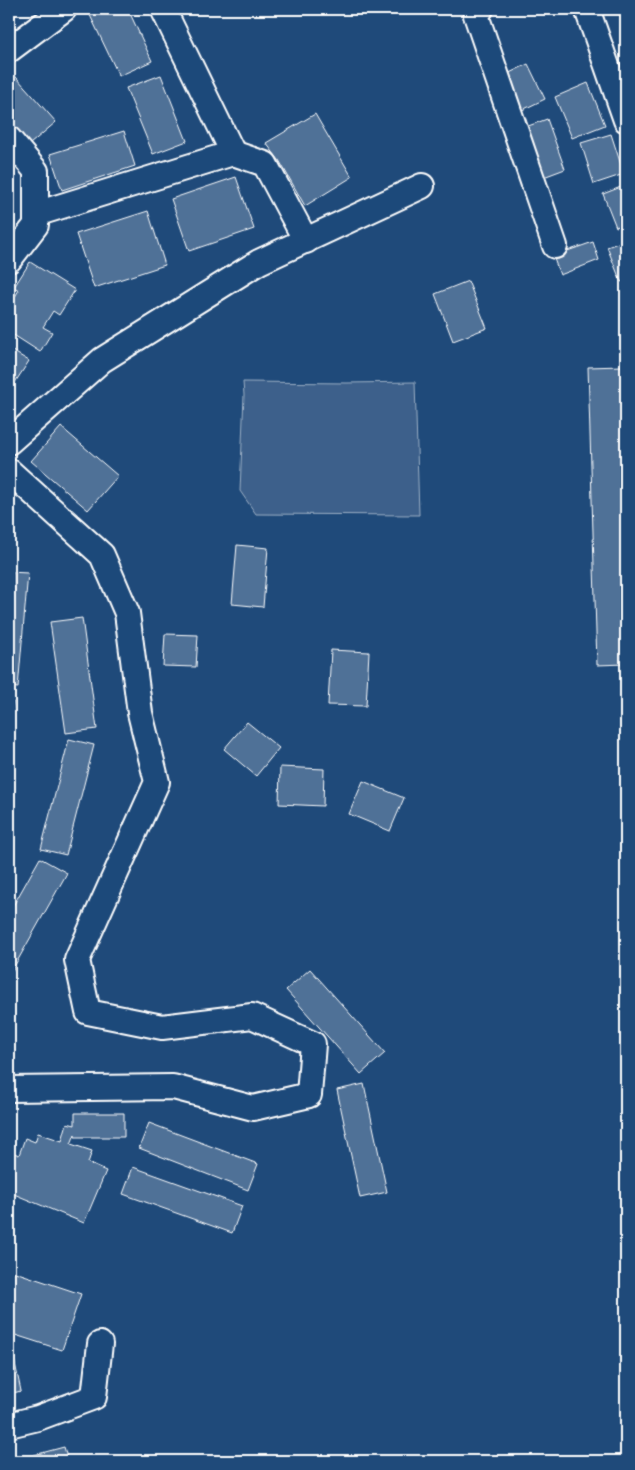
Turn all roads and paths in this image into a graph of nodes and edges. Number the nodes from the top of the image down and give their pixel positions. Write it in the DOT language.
graph roads {
  1 [pos="64,9"];
  2 [pos="162,9"];
  3 [pos="481,9"];
  4 [pos="587,9"];
  5 [pos="9,50"];
  6 [pos="626,120"];
  7 [pos="9,139"];
  8 [pos="233,153"];
  9 [pos="422,186"];
  10 [pos="36,214"];
  11 [pos="306,241"];
  12 [pos="555,246"];
  13 [pos="9,260"];
  14 [pos="9,442"];
  15 [pos="9,471"];
  16 [pos="9,1089"];
  17 [pos="100,1344"];
  18 [pos="9,1425"];
  1 -- 5 [label="street"];
  2 -- 8 [label="street"];
  3 -- 12 [label="street"];
  4 -- 6 [label="street"];
  7 -- 10 [label="street"];
  8 -- 10 [label="street"];
  8 -- 11 [label="street"];
  9 -- 11 [label="street"];
  10 -- 13 [label="street"];
  11 -- 14 [label="street"];
  15 -- 16 [label="street"];
  17 -- 18 [label="street"];
}
